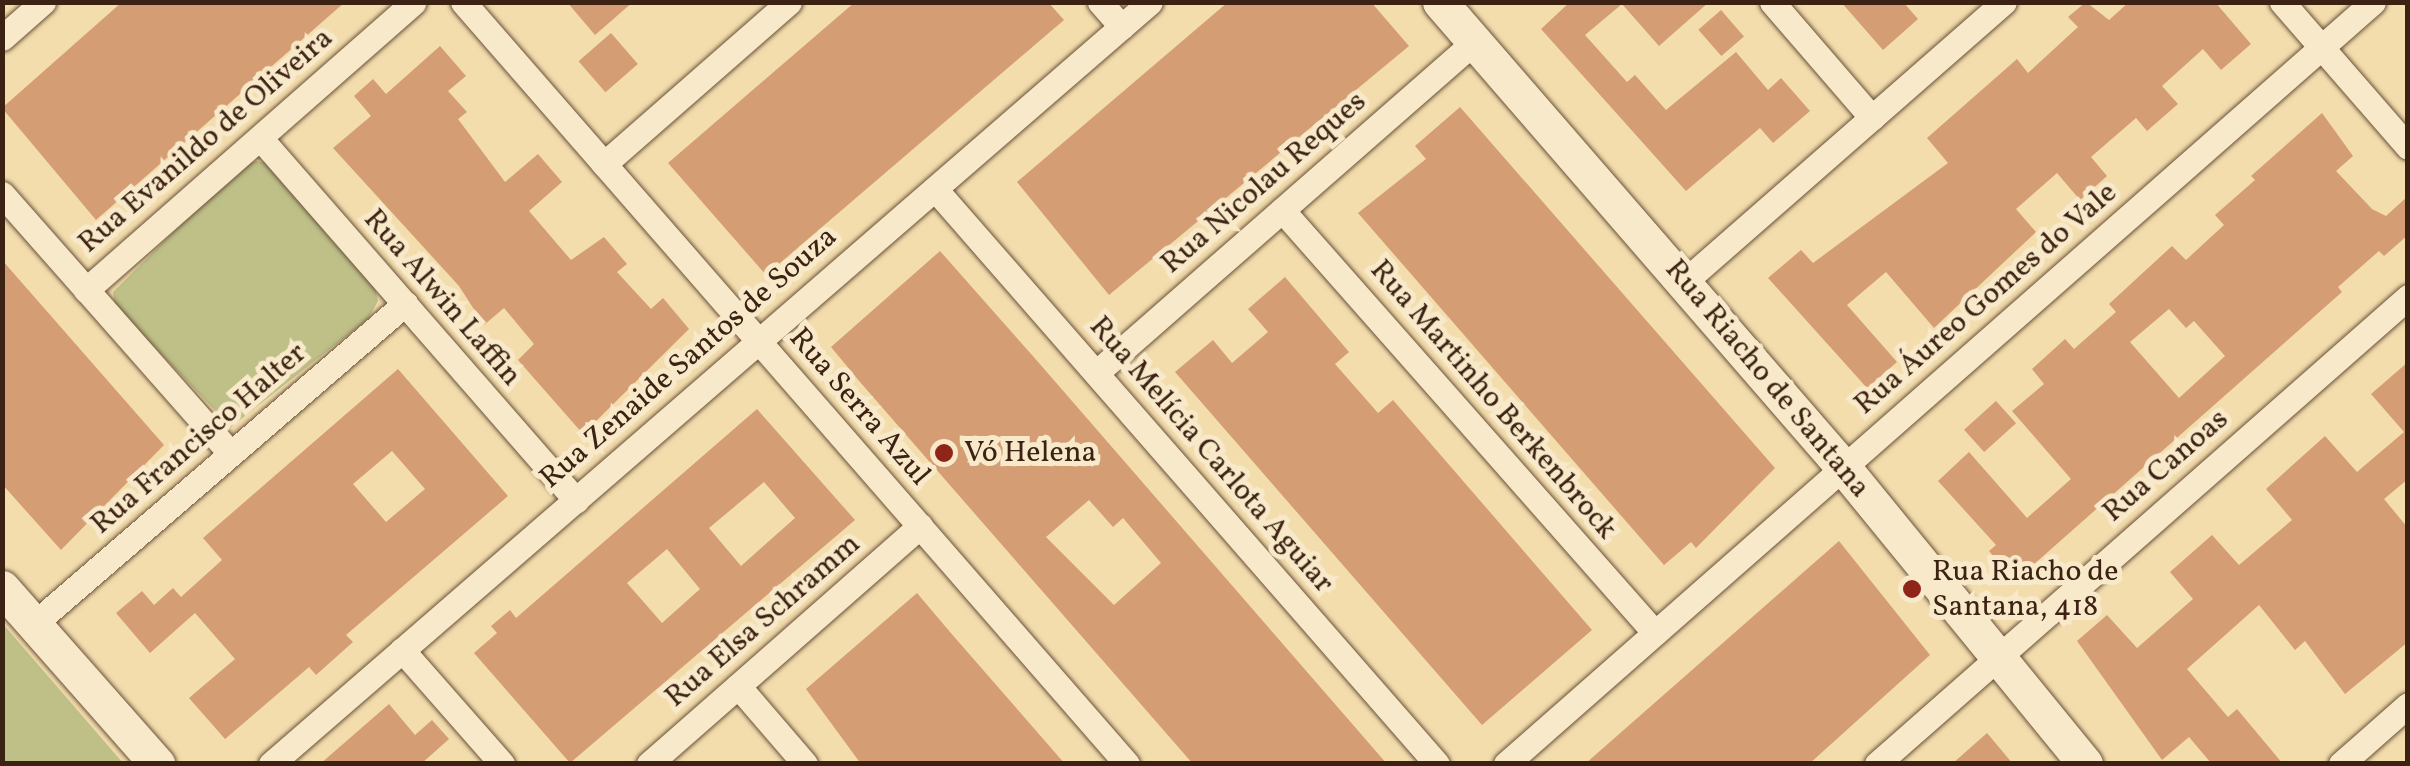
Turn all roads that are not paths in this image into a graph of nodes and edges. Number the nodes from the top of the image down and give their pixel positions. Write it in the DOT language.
graph roads {
  1 [pos="43,2"];
  2 [pos="414,2"];
  3 [pos="462,2"];
  4 [pos="1100,2"];
  5 [pos="1150,2"];
  6 [pos="1440,2"];
  7 [pos="1772,2"];
  8 [pos="2004,2"];
  9 [pos="2282,2"];
  10 [pos="2372,2"];
  11 [pos="780,5"];
  12 [pos="1122,28"];
  13 [pos="2,38"];
  14 [pos="1474,42"];
  15 [pos="2321,48"];
  16 [pos="1872,118"];
  17 [pos="260,138"];
  18 [pos="2408,147"];
  19 [pos="604,164"];
  20 [pos="935,188"];
  21 [pos="2,194"];
  22 [pos="1282,210"];
  23 [pos="1684,282"];
  24 [pos="86,290"];
  25 [pos="2408,297"];
  26 [pos="405,304"];
  27 [pos="759,342"];
  28 [pos="1096,372"];
  29 [pos="231,454"];
  30 [pos="1843,467"];
  31 [pos="576,500"];
  32 [pos="920,526"];
  33 [pos="2,588"];
  34 [pos="34,623"];
  35 [pos="1654,633"];
  36 [pos="402,650"];
  37 [pos="1998,658"];
  38 [pos="738,686"];
  39 [pos="2408,705"];
  40 [pos="156,764"];
  41 [pos="271,764"];
  42 [pos="502,764"];
  43 [pos="649,764"];
  44 [pos="805,764"];
  45 [pos="1126,764"];
  46 [pos="1437,764"];
  47 [pos="1506,764"];
  48 [pos="1877,764"];
  49 [pos="2085,764"];
  50 [pos="2340,764"];
  1 -- 13 [label="street"];
  2 -- 17 [label="street, Rua Evanildo de Oliveira"];
  3 -- 19 [label="street, Rua Serra Azul"];
  4 -- 12 [label="street"];
  5 -- 12 [label="street, Rua Zenaide Santos de Souza"];
  6 -- 14 [label="street, Rua Riacho de Santana"];
  7 -- 16 [label="street"];
  8 -- 16 [label="street"];
  9 -- 15 [label="street"];
  10 -- 15 [label="street, Rua Áureo Gomes do Vale"];
  11 -- 19 [label="street"];
  12 -- 20 [label="street, Rua Zenaide Santos de Souza"];
  14 -- 22 [label="street, Rua Nicolau Reques"];
  14 -- 23 [label="street, Rua Riacho de Santana"];
  15 -- 18 [label="street"];
  15 -- 30 [label="street, Rua Áureo Gomes do Vale"];
  16 -- 23 [label="street"];
  17 -- 24 [label="street, Rua Evanildo de Oliveira"];
  17 -- 26 [label="street, Rua Alwin Laffin"];
  19 -- 27 [label="street, Rua Serra Azul"];
  20 -- 27 [label="street, Rua Zenaide Santos de Souza"];
  20 -- 28 [label="street, Rua Melícia Carlota Aguiar"];
  21 -- 24 [label="street"];
  22 -- 28 [label="street, Rua Nicolau Reques"];
  22 -- 35 [label="street, Rua Martinho Berkenbrock"];
  23 -- 30 [label="street, Rua Riacho de Santana"];
  24 -- 29 [label="street"];
  25 -- 37 [label="street, Rua Canoas"];
  26 -- 29 [label="street, Rua Francisco Halter"];
  26 -- 31 [label="street, Rua Alwin Laffin"];
  27 -- 31 [label="street, Rua Zenaide Santos de Souza"];
  27 -- 32 [label="street, Rua Serra Azul"];
  28 -- 46 [label="street, Rua Melícia Carlota Aguiar"];
  29 -- 34 [label="street, Rua Francisco Halter"];
  30 -- 35 [label="street, Rua Áureo Gomes do Vale"];
  30 -- 37 [label="street, Rua Riacho de Santana"];
  31 -- 36 [label="street, Rua Zenaide Santos de Souza"];
  32 -- 38 [label="street, Rua Elsa Schramm"];
  32 -- 45 [label="street, Rua Serra Azul"];
  33 -- 34 [label="street"];
  34 -- 40 [label="street"];
  35 -- 47 [label="street, Rua Áureo Gomes do Vale"];
  36 -- 41 [label="street, Rua Zenaide Santos de Souza"];
  36 -- 42 [label="street"];
  37 -- 48 [label="street, Rua Canoas"];
  37 -- 49 [label="street, Rua Riacho de Santana"];
  38 -- 43 [label="street, Rua Elsa Schramm"];
  38 -- 44 [label="street"];
  39 -- 50 [label="street"];
}
